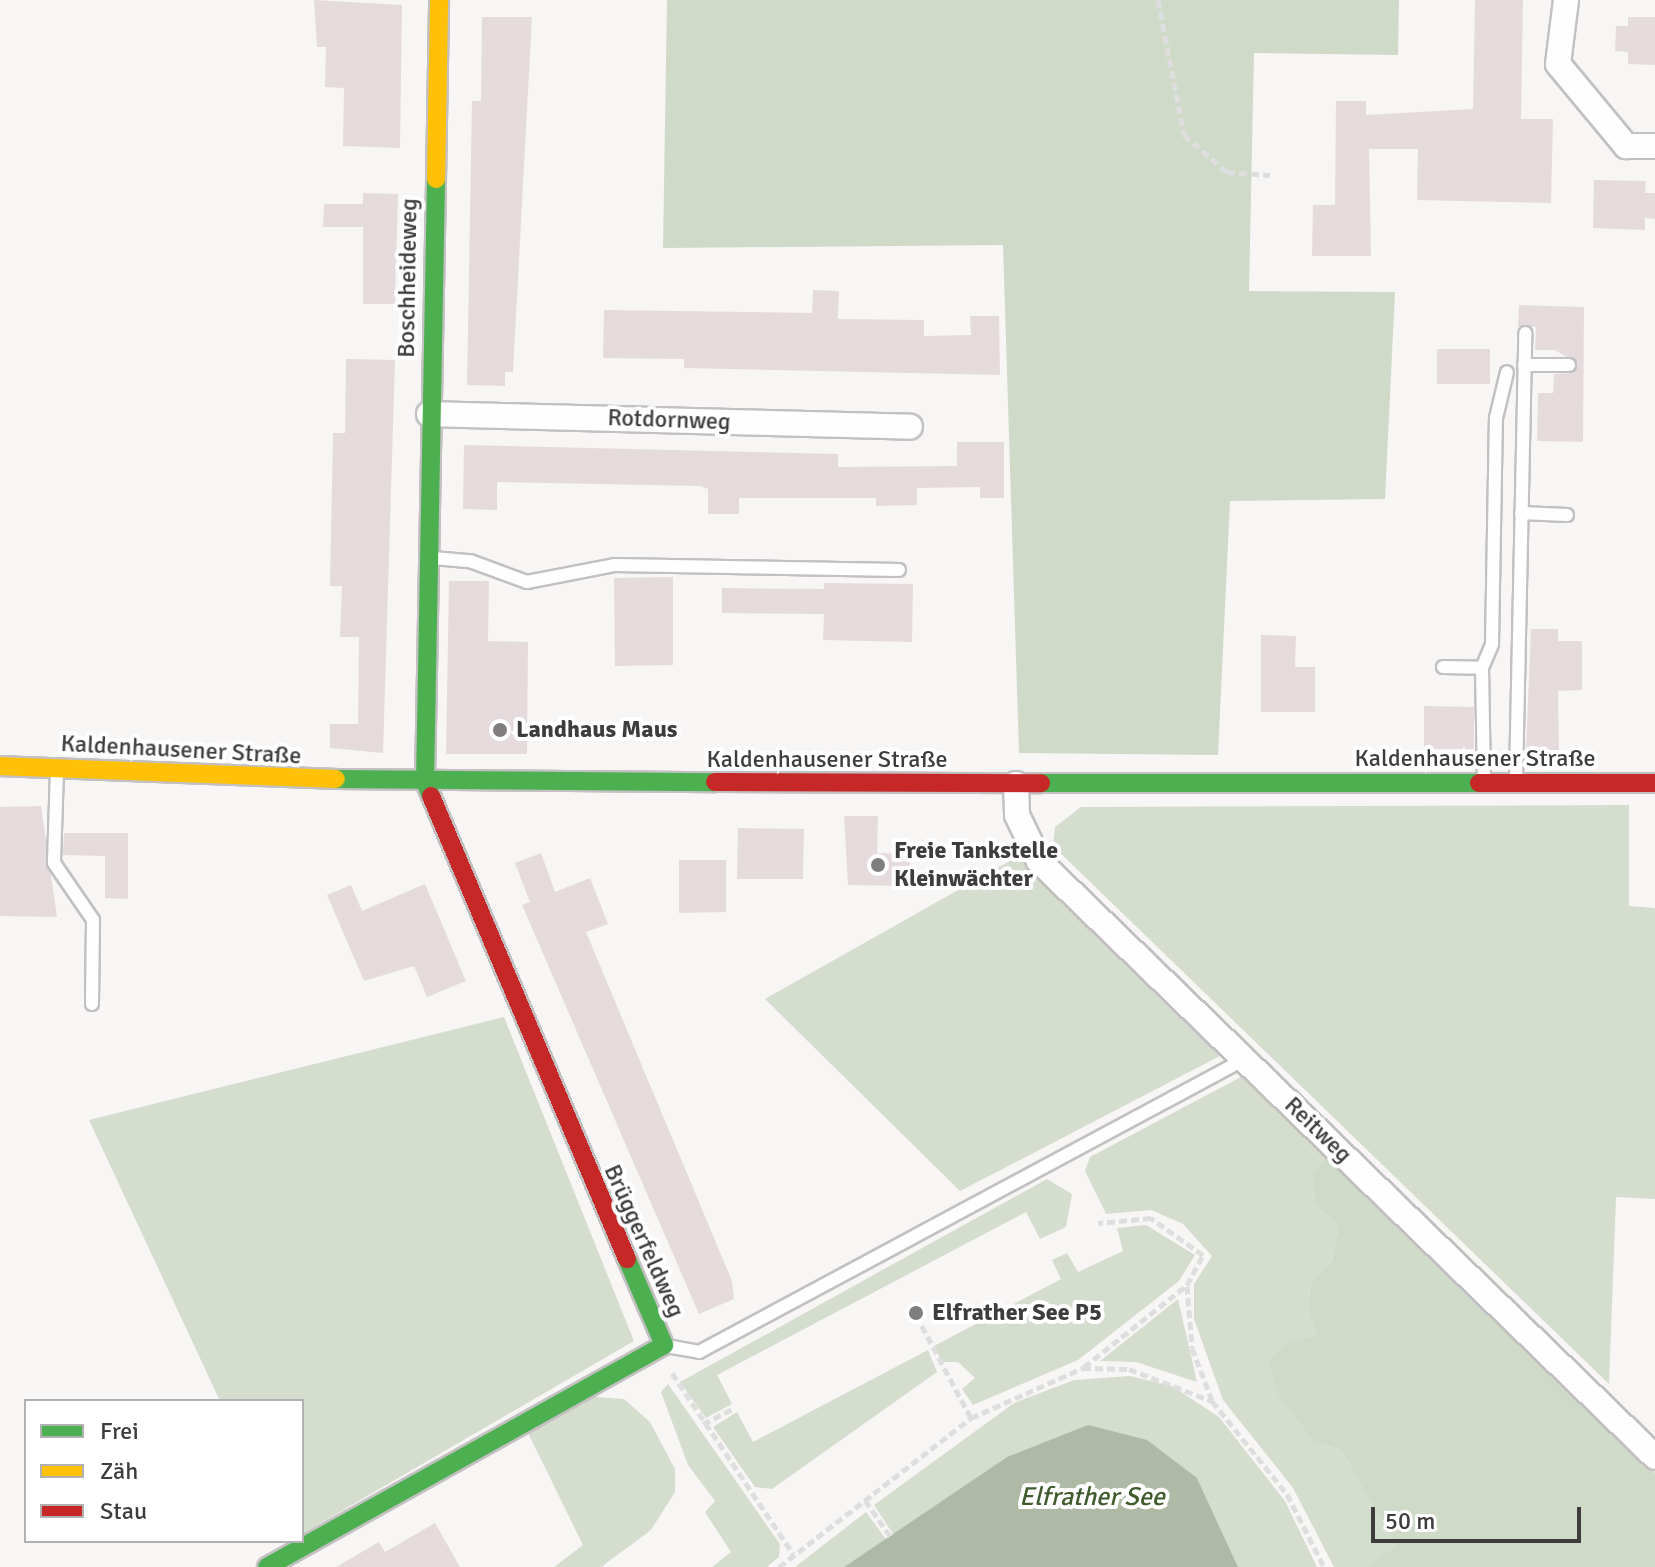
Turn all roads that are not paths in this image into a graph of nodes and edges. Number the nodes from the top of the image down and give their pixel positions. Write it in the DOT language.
graph roads {
  1 [pos="439,0"];
  2 [pos="1566,0"];
  3 [pos="1655,146"];
  4 [pos="1525,333"];
  5 [pos="1524,365"];
  6 [pos="1569,365"];
  7 [pos="1507,372"];
  8 [pos="429,414"];
  9 [pos="910,427"];
  10 [pos="1521,513"];
  11 [pos="1567,515"];
  12 [pos="426,558"];
  13 [pos="899,570"];
  14 [pos="1443,667"];
  15 [pos="1482,668"];
  16 [pos="0,766"];
  17 [pos="57,767"];
  18 [pos="425,782"];
  19 [pos="1516,783"];
  20 [pos="1655,783"];
  21 [pos="1016,784"];
  22 [pos="1484,784"];
  23 [pos="92,1004"];
  24 [pos="1245,1059"];
  25 [pos="664,1345"];
  26 [pos="1655,1457"];
  27 [pos="267,1567"];
  1 -- 8 [label="street, Boschheideweg"];
  2 -- 3 [label="street"];
  4 -- 5 [label="lane"];
  5 -- 6 [label="lane"];
  5 -- 10 [label="lane"];
  7 -- 15 [label="lane"];
  8 -- 9 [label="street, Rotdornweg"];
  8 -- 12 [label="street, Boschheideweg"];
  10 -- 11 [label="lane"];
  10 -- 19 [label="lane"];
  12 -- 13 [label="lane"];
  12 -- 18 [label="street, Boschheideweg"];
  14 -- 15 [label="lane"];
  15 -- 22 [label="lane"];
  16 -- 17 [label="street, Kaldenhausener Straße"];
  17 -- 18 [label="street, Kaldenhausener Straße"];
  17 -- 23 [label="lane"];
  18 -- 21 [label="street, Kaldenhausener Straße"];
  18 -- 25 [label="street, Brüggerfeldweg"];
  19 -- 20 [label="street, Kaldenhausener Straße"];
  19 -- 22 [label="street, Kaldenhausener Straße"];
  21 -- 22 [label="street, Kaldenhausener Straße"];
  21 -- 24 [label="street, Reitweg"];
  24 -- 25 [label="lane"];
  24 -- 26 [label="street, Reitweg"];
  25 -- 27 [label="street, Brüggerfeldweg"];
}
